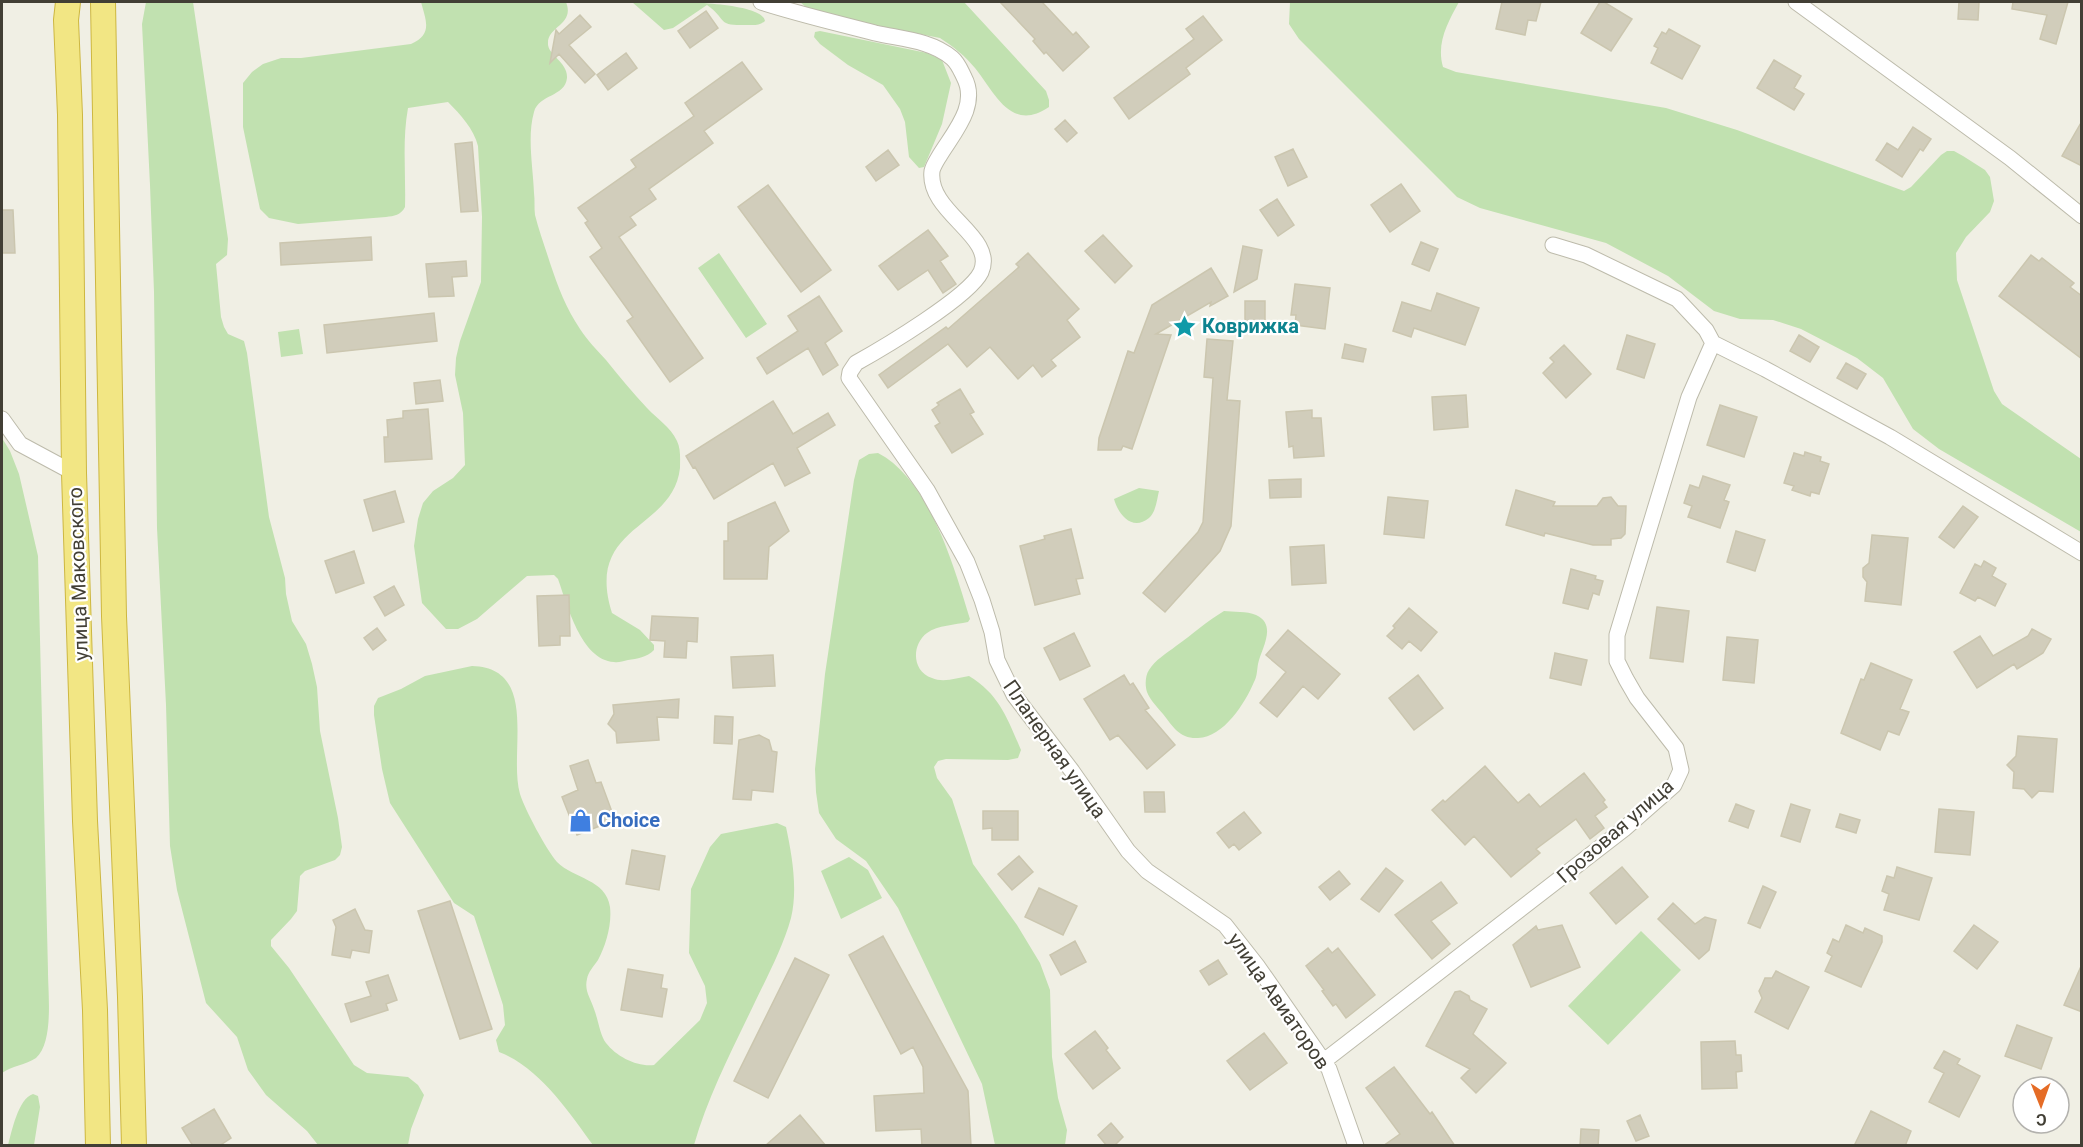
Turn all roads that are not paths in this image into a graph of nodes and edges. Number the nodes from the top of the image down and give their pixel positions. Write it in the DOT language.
graph roads {
  1 [pos="68,2"];
  2 [pos="102,2"];
  3 [pos="761,2"];
  4 [pos="1796,2"];
  5 [pos="2082,216"];
  6 [pos="1553,245"];
  7 [pos="1713,343"];
  8 [pos="2,419"];
  9 [pos="74,473"];
  10 [pos="2082,553"];
  11 [pos="1225,925"];
  12 [pos="1324,1061"];
  13 [pos="98,1146"];
  14 [pos="134,1146"];
  15 [pos="1356,1146"];
  1 -- 9 [label="highway, улица Маковского"];
  2 -- 14 [label="highway, улица Маковского"];
  3 -- 11 [label="street, Планерная улица"];
  4 -- 5 [label="street"];
  6 -- 7 [label="street"];
  7 -- 10 [label="street"];
  7 -- 12 [label="street, Грозовая улица"];
  8 -- 9 [label="street"];
  9 -- 13 [label="highway, улица Маковского"];
  11 -- 12 [label="street, улица Авиаторов"];
  12 -- 15 [label="street, улица Авиаторов"];
}
